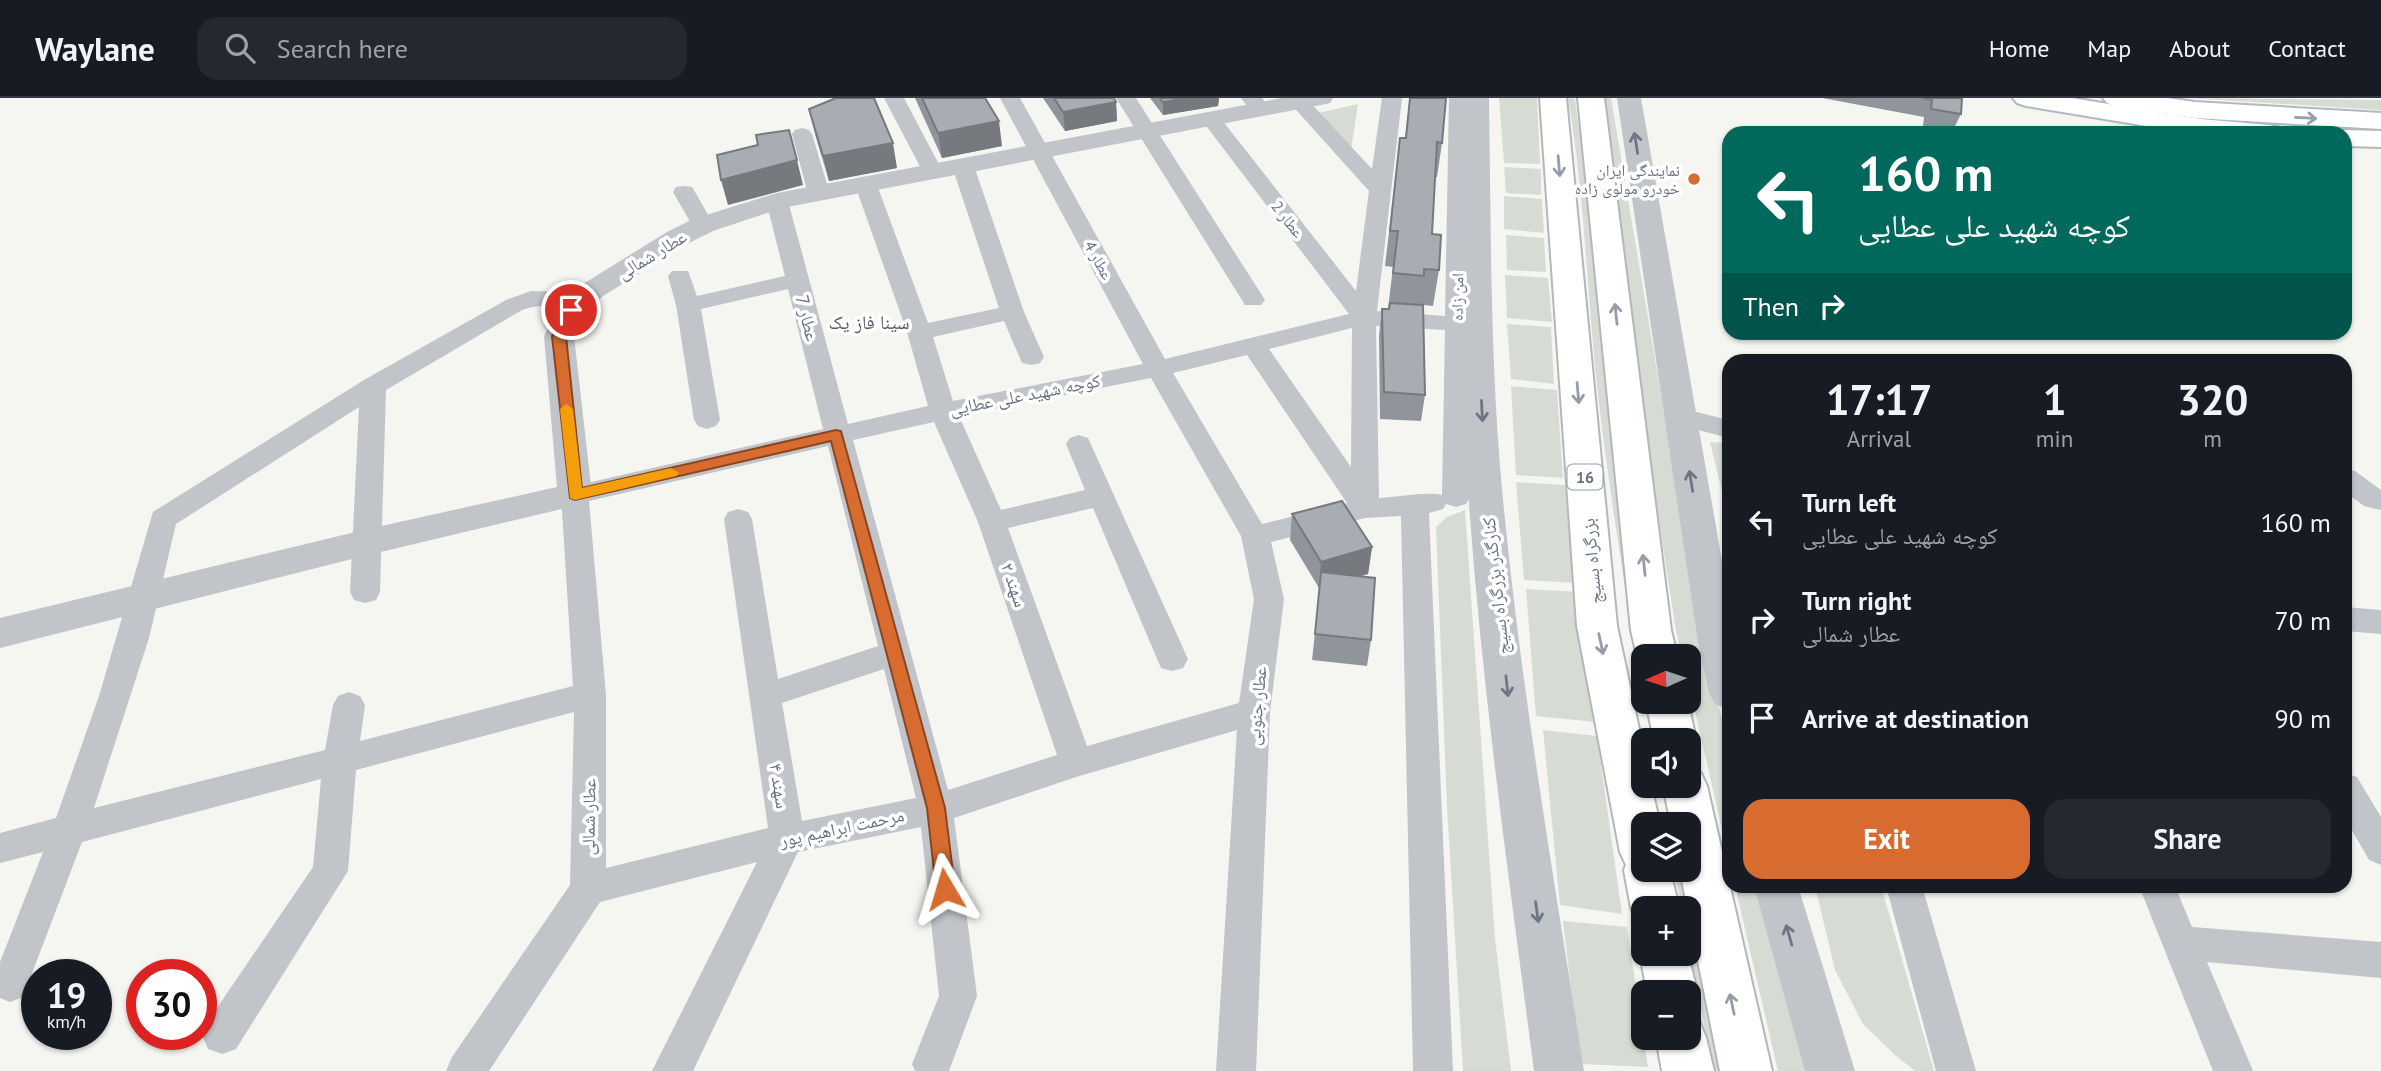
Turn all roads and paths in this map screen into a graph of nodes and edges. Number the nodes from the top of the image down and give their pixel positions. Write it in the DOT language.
graph roads {
  1 [pos="894,98"];
  2 [pos="1010,98"];
  3 [pos="1126,98"];
  4 [pos="1392,98"];
  5 [pos="1459,98"];
  6 [pos="1477,98"];
  7 [pos="1553,98"];
  8 [pos="1591,98"];
  9 [pos="1629,98"];
  10 [pos="2026,98"];
  11 [pos="2116,98"];
  12 [pos="1310,100"];
  13 [pos="1256,104"];
  14 [pos="1211,119"];
  15 [pos="2381,121"];
  16 [pos="2194,126"];
  17 [pos="1147,131"];
  18 [pos="802,134"];
  19 [pos="2352,138"];
  20 [pos="2381,139"];
  21 [pos="1039,152"];
  22 [pos="963,166"];
  23 [pos="932,172"];
  24 [pos="866,185"];
  25 [pos="1380,190"];
  26 [pos="684,192"];
  27 [pos="819,194"];
  28 [pos="777,201"];
  29 [pos="703,225"];
  30 [pos="680,276"];
  31 [pos="797,280"];
  32 [pos="584,299"];
  33 [pos="1253,300"];
  34 [pos="688,305"];
  35 [pos="1012,312"];
  36 [pos="1364,318"];
  37 [pos="1467,325"];
  38 [pos="919,332"];
  39 [pos="1254,346"];
  40 [pos="1031,357"];
  41 [pos="1158,369"];
  42 [pos="373,386"];
  43 [pos="943,411"];
  44 [pos="1680,417"];
  45 [pos="706,420"];
  46 [pos="1722,427"];
  47 [pos="836,435"];
  48 [pos="1079,443"];
  49 [pos="2352,483"];
  50 [pos="1471,493"];
  51 [pos="575,495"];
  52 [pos="1102,496"];
  53 [pos="2379,502"];
  54 [pos="1415,506"];
  55 [pos="1365,508"];
  56 [pos="738,519"];
  57 [pos="992,522"];
  58 [pos="1255,536"];
  59 [pos="368,542"];
  60 [pos="365,593"];
  61 [pos="147,596"];
  62 [pos="2352,620"];
  63 [pos="2381,622"];
  64 [pos="0,633"];
  65 [pos="1654,644"];
  66 [pos="895,653"];
  67 [pos="1172,659"];
  68 [pos="1722,663"];
  69 [pos="590,695"];
  70 [pos="765,696"];
  71 [pos="349,705"];
  72 [pos="1254,712"];
  73 [pos="340,759"];
  74 [pos="1076,763"];
  75 [pos="1688,798"];
  76 [pos="2352,799"];
  77 [pos="936,808"];
  78 [pos="1635,812"];
  79 [pos="71,830"];
  80 [pos="787,839"];
  81 [pos="0,848"];
  82 [pos="2381,849"];
  83 [pos="588,889"];
  84 [pos="1778,893"];
  85 [pos="1906,893"];
  86 [pos="2160,893"];
  87 [pos="2182,943"];
  88 [pos="2381,960"];
  89 [pos="10,984"];
  90 [pos="222,1035"];
  91 [pos="1684,1050"];
  92 [pos="932,1064"];
  93 [pos="466,1071"];
  94 [pos="673,1071"];
  95 [pos="1236,1071"];
  96 [pos="1433,1071"];
  97 [pos="1559,1071"];
  98 [pos="1688,1071"];
  99 [pos="1746,1071"];
  100 [pos="1830,1071"];
  101 [pos="1956,1071"];
  102 [pos="2233,1071"];
  1 -- 23 [label="street"];
  2 -- 21 [label="street, عطار 4"];
  3 -- 17 [label="street"];
  4 -- 25 [label="street"];
  5 -- 37 [label="street, امن زاده"];
  6 -- 37 [label="street, کنارگذر بزرگراه بسیج"];
  7 -- 78 [label="main road, بزرگراه بسیج / 16, one-way"];
  65 -- 8 [label="main road, one-way"];
  44 -- 9 [label="street, one-way"];
  10 -- 16 [label="main road"];
  11 -- 15 [label="main road, one-way"];
  12 -- 13 [label="street, عطار شمالی"];
  12 -- 25 [label="street"];
  13 -- 14 [label="street, عطار شمالی"];
  14 -- 17 [label="street, عطار شمالی"];
  14 -- 36 [label="street, عطار 2"];
  17 -- 21 [label="street, عطار شمالی"];
  17 -- 33 [label="street"];
  18 -- 27 [label="street"];
  19 -- 20 [label="main road"];
  21 -- 22 [label="street, عطار شمالی"];
  21 -- 41 [label="street, عطار 4"];
  22 -- 23 [label="street, عطار شمالی"];
  22 -- 35 [label="street"];
  23 -- 24 [label="street, عطار شمالی"];
  24 -- 27 [label="street, عطار شمالی"];
  24 -- 38 [label="street, سهند ۲"];
  25 -- 36 [label="street"];
  26 -- 29 [label="street"];
  27 -- 28 [label="street, عطار شمالی"];
  28 -- 29 [label="street, عطار شمالی"];
  28 -- 31 [label="street, عطار 7"];
  29 -- 32 [label="street, عطار شمالی"];
  30 -- 34 [label="street"];
  31 -- 34 [label="street"];
  31 -- 47 [label="street, عطار 7"];
  32 -- 42 [label="street"];
  32 -- 51 [label="street, عطار شمالی"];
  34 -- 45 [label="street"];
  35 -- 38 [label="street"];
  35 -- 40 [label="street"];
  36 -- 37 [label="street, کوچه شهید علی عطایی"];
  36 -- 39 [label="street, کوچه شهید علی عطایی"];
  36 -- 55 [label="street"];
  37 -- 50 [label="street, کنارگذر بزرگراه بسیج"];
  38 -- 43 [label="street, سهند ۲"];
  39 -- 41 [label="street, کوچه شهید علی عطایی"];
  39 -- 55 [label="street"];
  41 -- 43 [label="street, کوچه شهید علی عطایی"];
  41 -- 58 [label="street, عطار جنوبی"];
  42 -- 59 [label="street"];
  42 -- 61 [label="street"];
  43 -- 47 [label="street, کوچه شهید علی عطایی"];
  43 -- 57 [label="street, سهند ۲"];
  44 -- 46 [label="street"];
  68 -- 44 [label="street, one-way"];
  47 -- 51 [label="street, کوچه شهید علی عطایی"];
  47 -- 66 [label="street, عطار 7"];
  48 -- 52 [label="street"];
  49 -- 53 [label="street"];
  50 -- 54 [label="street"];
  50 -- 97 [label="street, کنارگذر بزرگراه بسیج, one-way"];
  51 -- 59 [label="street"];
  51 -- 69 [label="street, عطار شمالی"];
  52 -- 57 [label="street"];
  52 -- 67 [label="street"];
  54 -- 55 [label="street"];
  54 -- 96 [label="street"];
  55 -- 58 [label="street"];
  56 -- 70 [label="street, سهند ۴"];
  57 -- 74 [label="street, سهند ۲"];
  58 -- 72 [label="street, عطار جنوبی"];
  59 -- 60 [label="street"];
  59 -- 61 [label="street"];
  61 -- 64 [label="street"];
  61 -- 79 [label="street"];
  62 -- 63 [label="street"];
  66 -- 70 [label="street"];
  66 -- 77 [label="street, عطار 7"];
  69 -- 73 [label="street"];
  69 -- 83 [label="street, عطار شمالی"];
  70 -- 80 [label="street, سهند ۴"];
  71 -- 73 [label="street"];
  72 -- 74 [label="street, مرحمت ابراهیم پور"];
  72 -- 95 [label="street, عطار جنوبی"];
  73 -- 79 [label="street"];
  73 -- 90 [label="street"];
  74 -- 77 [label="street, مرحمت ابراهیم پور"];
  99 -- 75 [label="main road, one-way"];
  76 -- 82 [label="street"];
  77 -- 80 [label="street, مرحمت ابراهیم پور"];
  77 -- 92 [label="street, عطار 7"];
  79 -- 81 [label="street"];
  79 -- 89 [label="street"];
  80 -- 83 [label="street, مرحمت ابراهیم پور"];
  80 -- 94 [label="street"];
  83 -- 93 [label="street"];
  100 -- 84 [label="street, one-way"];
  85 -- 101 [label="street"];
  86 -- 87 [label="street"];
  87 -- 88 [label="street"];
  87 -- 102 [label="street"];
  91 -- 98 [label="main road"];
}
